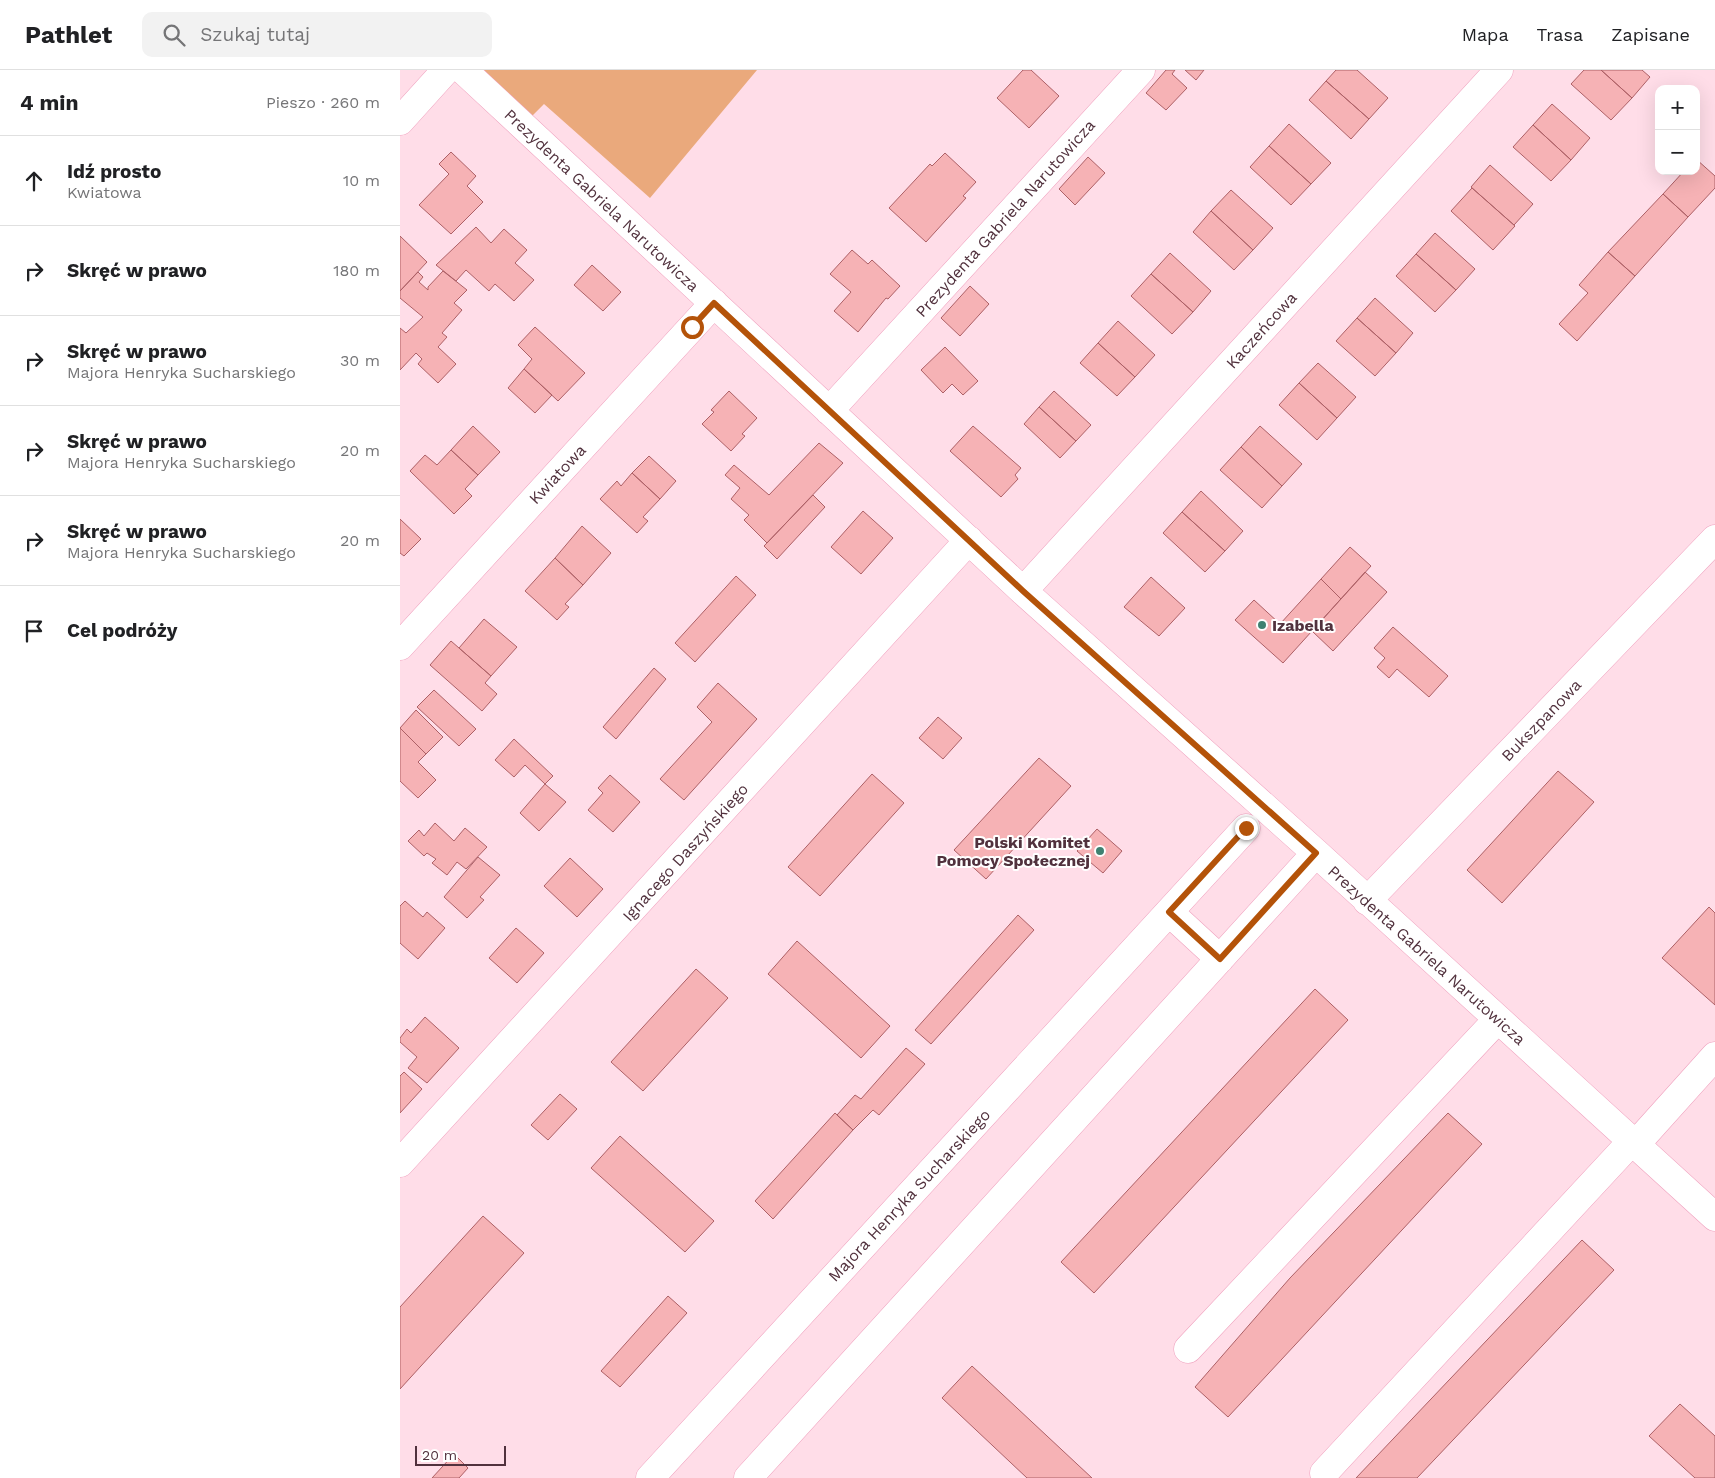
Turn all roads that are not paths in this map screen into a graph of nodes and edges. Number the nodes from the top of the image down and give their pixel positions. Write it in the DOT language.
graph roads {
  1 [pos="446,70"];
  2 [pos="463,70"];
  3 [pos="1141,70"];
  4 [pos="1500,70"];
  5 [pos="400,121"];
  6 [pos="714,303"];
  7 [pos="830,411"];
  8 [pos="1715,538"];
  9 [pos="969,540"];
  10 [pos="1023,591"];
  11 [pos="400,646"];
  12 [pos="1246,828"];
  13 [pos="1316,853"];
  14 [pos="1368,900"];
  15 [pos="1169,912"];
  16 [pos="1220,959"];
  17 [pos="1498,1020"];
  18 [pos="1715,1056"];
  19 [pos="1634,1143"];
  20 [pos="400,1163"];
  21 [pos="1715,1217"];
  22 [pos="1188,1349"];
  23 [pos="1324,1473"];
  24 [pos="650,1478"];
  25 [pos="748,1478"];
  1 -- 5 [label="street"];
  2 -- 6 [label="street, Prezydenta Gabriela Narutowicza"];
  3 -- 7 [label="street, Prezydenta Gabriela Narutowicza"];
  4 -- 10 [label="street, Kaczeńcowa"];
  6 -- 7 [label="street, Prezydenta Gabriela Narutowicza"];
  6 -- 11 [label="street, Kwiatowa"];
  7 -- 9 [label="street, Prezydenta Gabriela Narutowicza"];
  8 -- 14 [label="street, Bukszpanowa"];
  9 -- 10 [label="street, Prezydenta Gabriela Narutowicza"];
  9 -- 20 [label="street, Ignacego Daszyńskiego"];
  10 -- 13 [label="street, Prezydenta Gabriela Narutowicza"];
  12 -- 15 [label="street, Majora Henryka Sucharskiego"];
  13 -- 14 [label="street, Prezydenta Gabriela Narutowicza"];
  13 -- 16 [label="street"];
  14 -- 17 [label="street, Prezydenta Gabriela Narutowicza"];
  15 -- 16 [label="street"];
  15 -- 24 [label="street, Majora Henryka Sucharskiego"];
  16 -- 25 [label="street"];
  17 -- 19 [label="street, Prezydenta Gabriela Narutowicza"];
  17 -- 22 [label="street"];
  18 -- 19 [label="street"];
  19 -- 21 [label="street, Prezydenta Gabriela Narutowicza"];
  19 -- 23 [label="street"];
}
